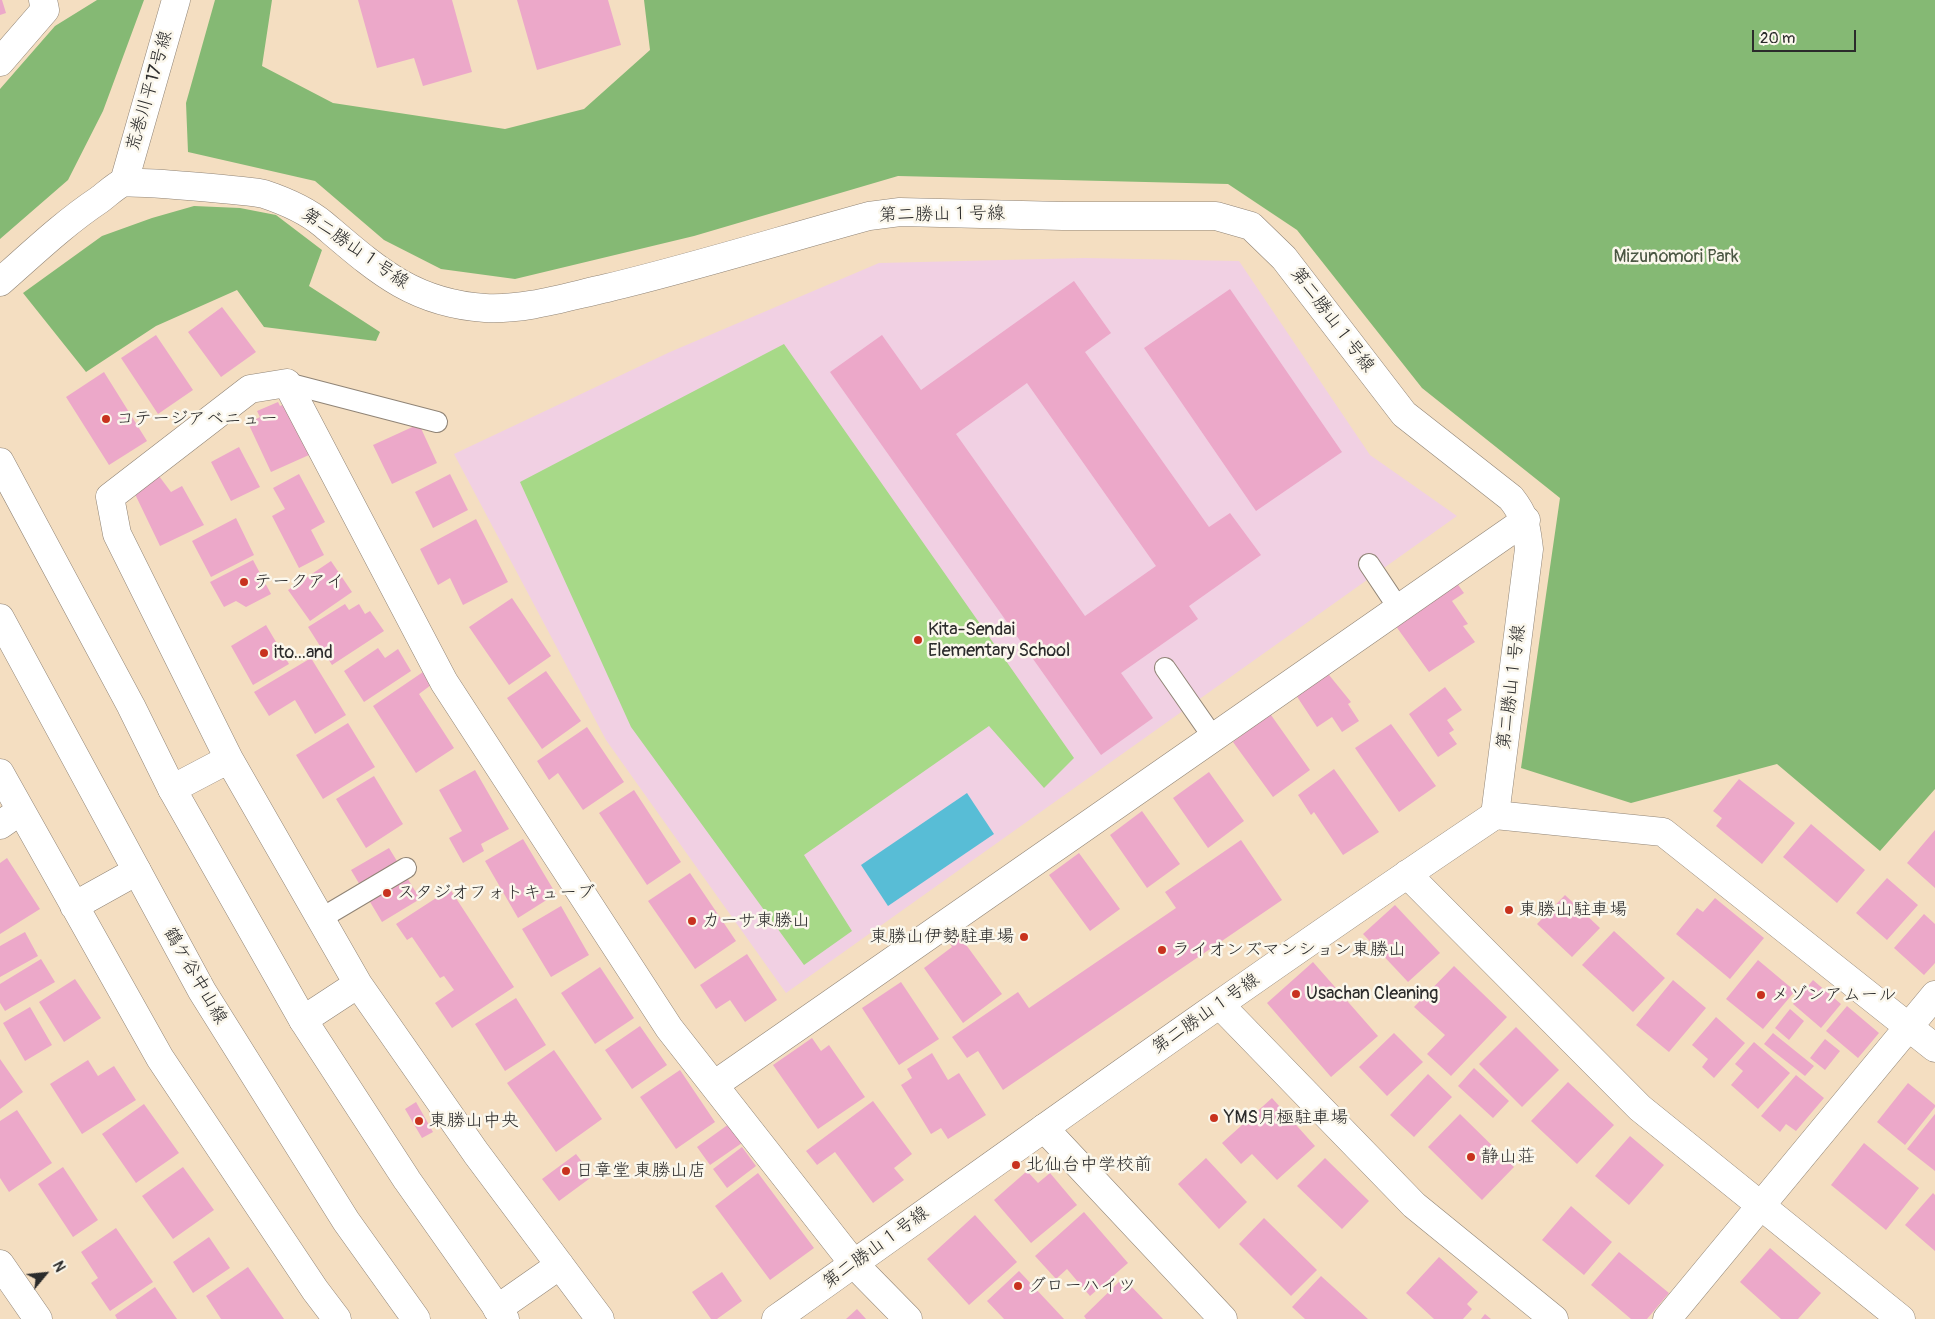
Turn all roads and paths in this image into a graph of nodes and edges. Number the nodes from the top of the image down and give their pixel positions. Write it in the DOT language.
graph roads {
  1 [pos="43,0"];
  2 [pos="176,0"];
  3 [pos="0,62"];
  4 [pos="124,182"];
  5 [pos="0,282"];
  6 [pos="288,383"];
  7 [pos="437,422"];
  8 [pos="0,462"];
  9 [pos="1526,520"];
  10 [pos="1369,564"];
  11 [pos="1399,609"];
  12 [pos="0,618"];
  13 [pos="1165,668"];
  14 [pos="1213,737"];
  15 [pos="229,759"];
  16 [pos="0,773"];
  17 [pos="172,789"];
  18 [pos="1495,815"];
  19 [pos="10,818"];
  20 [pos="406,868"];
  21 [pos="137,871"];
  22 [pos="1407,874"];
  23 [pos="74,906"];
  24 [pos="320,918"];
  25 [pos="358,984"];
  26 [pos="1935,995"];
  27 [pos="1220,1005"];
  28 [pos="303,1020"];
  29 [pos="1909,1027"];
  30 [pos="1935,1048"];
  31 [pos="714,1084"];
  32 [pos="1044,1128"];
  33 [pos="1760,1205"];
  34 [pos="0,1264"];
  35 [pos="854,1264"];
  36 [pos="560,1265"];
  37 [pos="501,1314"];
  38 [pos="38,1319"];
  39 [pos="337,1319"];
  40 [pos="416,1319"];
  41 [pos="600,1319"];
  42 [pos="776,1319"];
  43 [pos="908,1319"];
  44 [pos="1223,1319"];
  45 [pos="1554,1319"];
  46 [pos="1667,1319"];
  47 [pos="1901,1319"];
  1 -- 3 [label="street"];
  2 -- 4 [label="street, 荒巻川平17号線"];
  4 -- 5 [label="street"];
  4 -- 9 [label="street, 第二勝山１号線"];
  6 -- 7 [label="lane"];
  6 -- 15 [label="street"];
  6 -- 31 [label="street"];
  8 -- 17 [label="street"];
  9 -- 11 [label="street"];
  9 -- 18 [label="street, 第二勝山１号線"];
  10 -- 11 [label="lane"];
  11 -- 14 [label="street"];
  12 -- 21 [label="street, 鶴ケ谷中山線"];
  13 -- 14 [label="lane"];
  14 -- 31 [label="street"];
  15 -- 17 [label="street"];
  15 -- 24 [label="street"];
  16 -- 19 [label="street"];
  17 -- 28 [label="street"];
  18 -- 22 [label="street, 第二勝山１号線"];
  18 -- 29 [label="street"];
  19 -- 23 [label="street"];
  20 -- 24 [label="lane"];
  21 -- 23 [label="street"];
  21 -- 40 [label="street, 鶴ケ谷中山線"];
  22 -- 27 [label="street, 第二勝山１号線"];
  22 -- 33 [label="street"];
  23 -- 39 [label="street"];
  24 -- 25 [label="street"];
  25 -- 28 [label="street"];
  25 -- 36 [label="street"];
  26 -- 29 [label="street"];
  27 -- 32 [label="street, 第二勝山１号線"];
  27 -- 45 [label="street"];
  28 -- 37 [label="street"];
  29 -- 30 [label="street"];
  29 -- 33 [label="street"];
  31 -- 35 [label="street"];
  32 -- 35 [label="street, 第二勝山１号線"];
  32 -- 44 [label="street"];
  33 -- 46 [label="street"];
  33 -- 47 [label="street"];
  34 -- 38 [label="street"];
  35 -- 42 [label="street, 第二勝山１号線"];
  35 -- 43 [label="street"];
  36 -- 37 [label="street"];
  36 -- 41 [label="street"];
}
